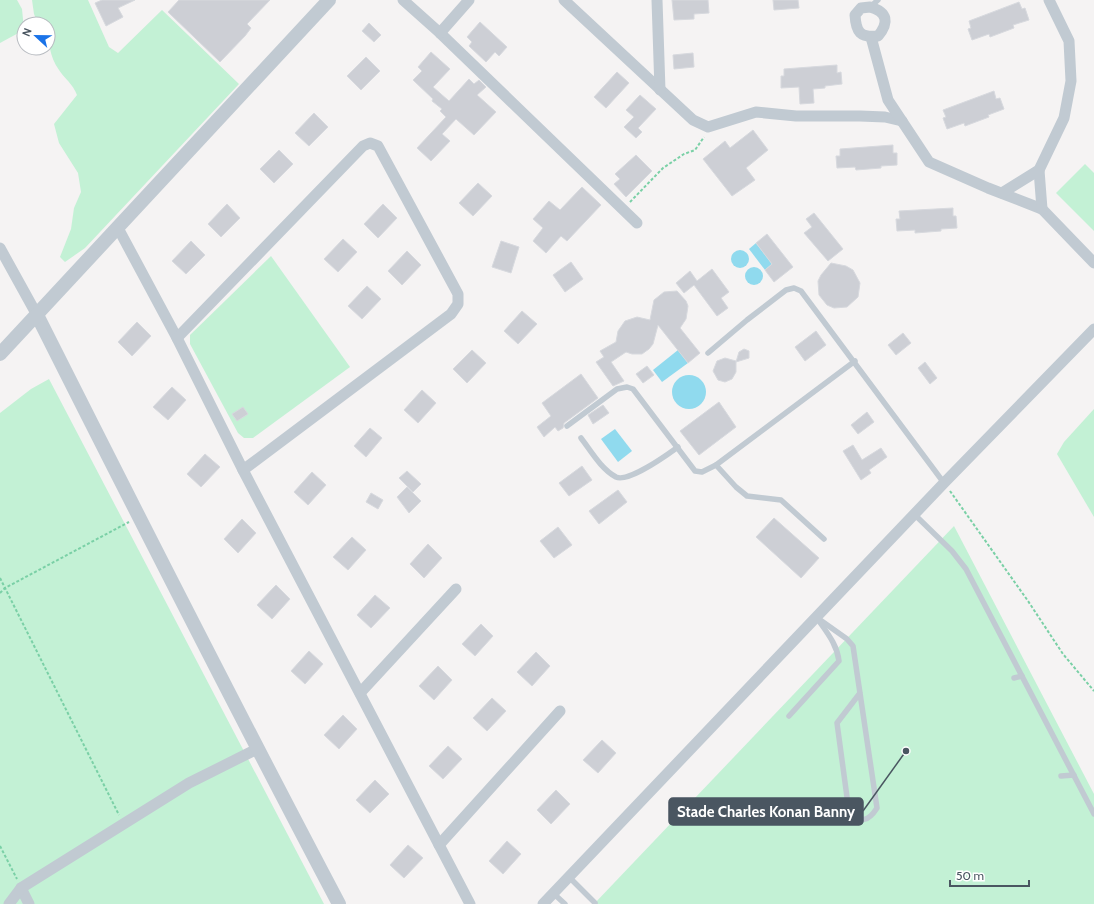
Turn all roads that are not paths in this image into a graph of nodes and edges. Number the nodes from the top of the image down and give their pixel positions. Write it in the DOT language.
graph roads {
  1 [pos="329,0"];
  2 [pos="403,0"];
  3 [pos="468,0"];
  4 [pos="564,0"];
  5 [pos="657,0"];
  6 [pos="1049,0"];
  7 [pos="874,3"];
  8 [pos="440,33"];
  9 [pos="871,37"];
  10 [pos="660,90"];
  11 [pos="902,121"];
  12 [pos="1039,170"];
  13 [pos="1002,193"];
  14 [pos="1042,209"];
  15 [pos="636,223"];
  16 [pos="118,228"];
  17 [pos="0,248"];
  18 [pos="1094,263"];
  19 [pos="37,315"];
  20 [pos="1094,329"];
  21 [pos="177,338"];
  22 [pos="708,353"];
  23 [pos="0,354"];
  24 [pos="855,361"];
  25 [pos="567,426"];
  26 [pos="581,438"];
  27 [pos="678,447"];
  28 [pos="716,465"];
  29 [pos="244,470"];
  30 [pos="944,483"];
  31 [pos="914,514"];
  32 [pos="824,539"];
  33 [pos="456,589"];
  34 [pos="816,617"];
  35 [pos="1022,676"];
  36 [pos="1014,678"];
  37 [pos="360,693"];
  38 [pos="860,693"];
  39 [pos="560,711"];
  40 [pos="789,716"];
  41 [pos="257,749"];
  42 [pos="1074,775"];
  43 [pos="1061,776"];
  44 [pos="1094,814"];
  45 [pos="439,845"];
  46 [pos="569,877"];
  47 [pos="21,888"];
  48 [pos="553,894"];
  49 [pos="595,903"];
  50 [pos="9,904"];
  51 [pos="29,904"];
  52 [pos="339,904"];
  53 [pos="470,904"];
  54 [pos="543,904"];
  55 [pos="565,904"];
  1 -- 16 [label="street"];
  2 -- 8 [label="street"];
  3 -- 8 [label="street"];
  4 -- 10 [label="street"];
  5 -- 10 [label="street"];
  6 -- 12 [label="street"];
  7 -- 9 [label="street"];
  7 -- 9 [label="street"];
  8 -- 15 [label="street"];
  9 -- 11 [label="street"];
  10 -- 11 [label="street"];
  11 -- 13 [label="street"];
  12 -- 13 [label="street"];
  12 -- 14 [label="street"];
  13 -- 14 [label="street"];
  14 -- 18 [label="street"];
  16 -- 19 [label="street"];
  16 -- 21 [label="street"];
  17 -- 19 [label="street"];
  19 -- 23 [label="street"];
  19 -- 41 [label="street"];
  20 -- 30 [label="street"];
  21 -- 29 [label="street"];
  21 -- 29 [label="street"];
  22 -- 24 [label="lane"];
  24 -- 28 [label="lane"];
  24 -- 30 [label="lane"];
  25 -- 27 [label="lane"];
  26 -- 27 [label="lane"];
  27 -- 28 [label="lane"];
  28 -- 32 [label="lane"];
  29 -- 37 [label="street"];
  30 -- 31 [label="street"];
  31 -- 34 [label="street"];
  31 -- 35 [label="lane"];
  33 -- 37 [label="street"];
  34 -- 38 [label="lane"];
  34 -- 40 [label="lane"];
  34 -- 46 [label="street"];
  35 -- 36 [label="lane"];
  35 -- 42 [label="lane"];
  37 -- 45 [label="street"];
  38 -- 38 [label="lane"];
  39 -- 45 [label="street"];
  41 -- 47 [label="street"];
  41 -- 52 [label="street"];
  42 -- 43 [label="lane"];
  42 -- 44 [label="lane"];
  45 -- 53 [label="street"];
  46 -- 48 [label="street"];
  46 -- 49 [label="lane"];
  47 -- 50 [label="street"];
  47 -- 51 [label="street"];
  48 -- 54 [label="street"];
  48 -- 55 [label="lane"];
}
